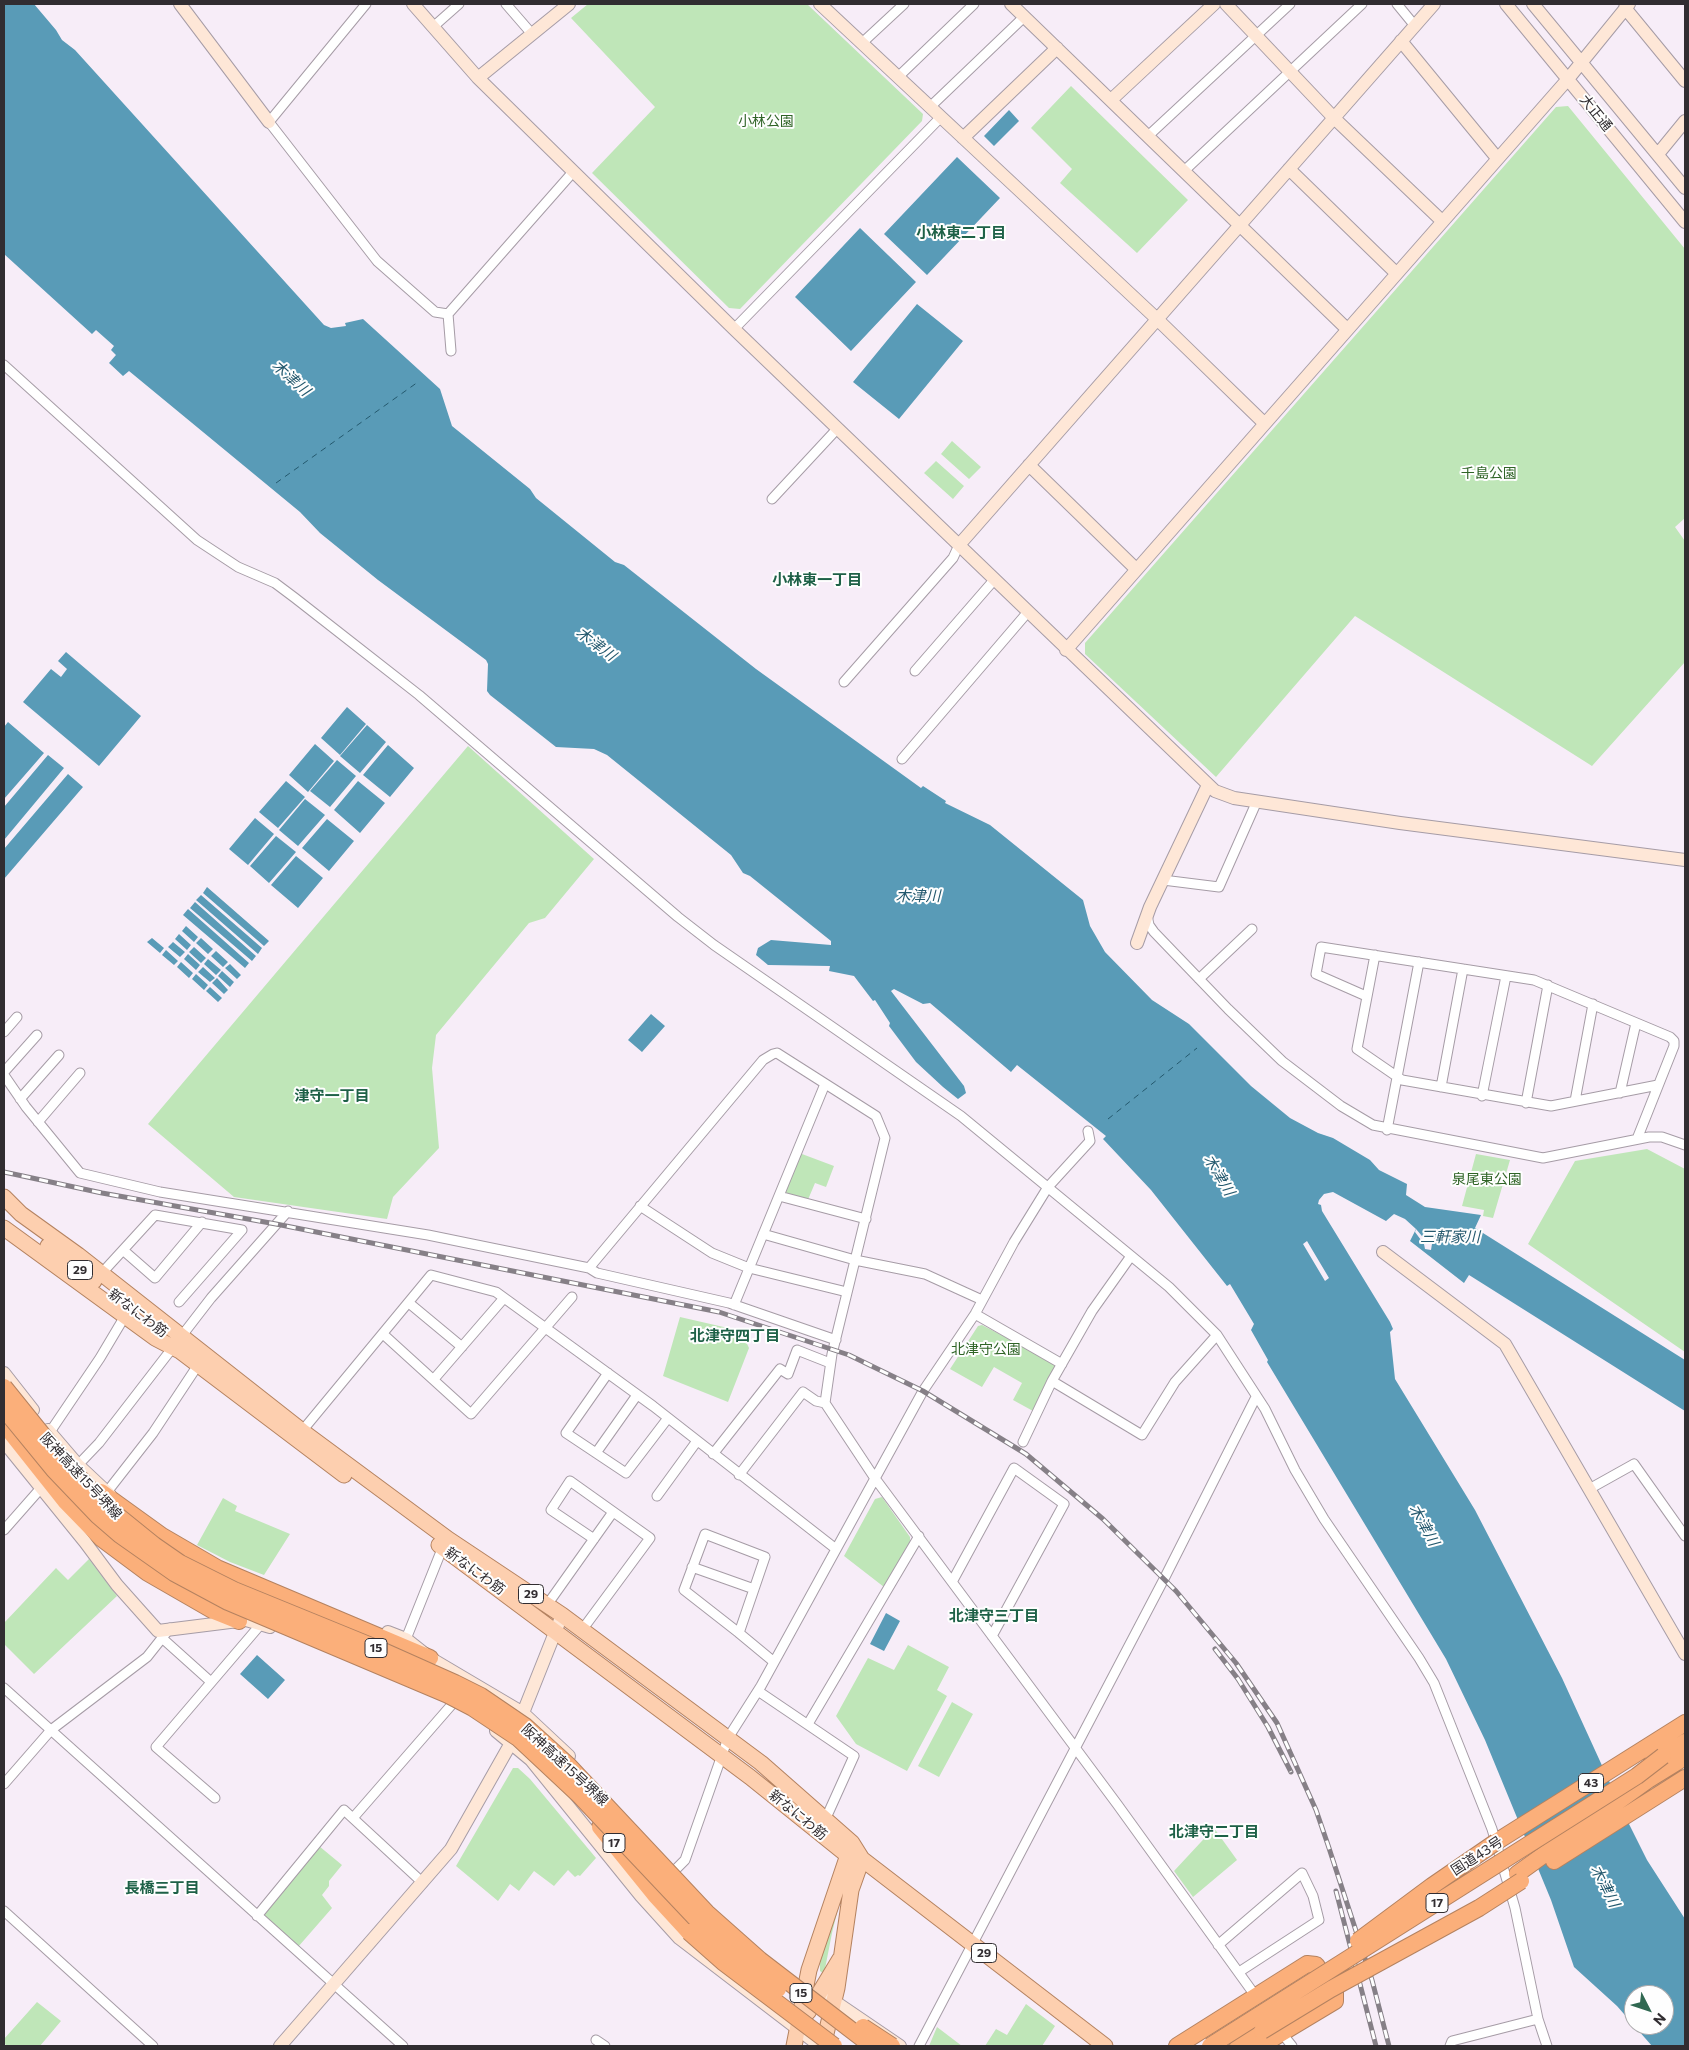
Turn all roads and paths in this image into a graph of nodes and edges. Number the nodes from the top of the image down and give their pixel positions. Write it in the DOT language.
graph roads {
  1 [pos="180,4"];
  2 [pos="366,4"];
  3 [pos="413,4"];
  4 [pos="459,4"];
  5 [pos="506,4"];
  6 [pos="568,4"];
  7 [pos="904,4"];
  8 [pos="974,4"];
  9 [pos="1011,4"];
  10 [pos="1214,4"];
  11 [pos="1226,4"];
  12 [pos="1290,4"];
  13 [pos="1362,4"];
  14 [pos="1397,4"];
  15 [pos="1434,4"];
  16 [pos="1506,4"];
  17 [pos="1533,4"];
  18 [pos="1625,5"];
  19 [pos="827,6"];
  20 [pos="1024,16"];
  21 [pos="1415,26"];
  22 [pos="433,27"];
  23 [pos="532,34"];
  24 [pos="1256,36"];
  25 [pos="1401,41"];
  26 [pos="862,43"];
  27 [pos="1056,48"];
  28 [pos="1581,61"];
  29 [pos="1289,71"];
  30 [pos="898,77"];
  31 [pos="478,78"];
  32 [pos="1568,79"];
  33 [pos="1685,82"];
  34 [pos="1111,100"];
  35 [pos="930,107"];
  36 [pos="941,117"];
  37 [pos="1334,118"];
  38 [pos="1685,121"];
  39 [pos="269,122"];
  40 [pos="1148,136"];
  41 [pos="963,138"];
  42 [pos="1658,154"];
  43 [pos="1497,158"];
  44 [pos="1289,169"];
  45 [pos="1184,171"];
  46 [pos="573,172"];
  47 [pos="1685,188"];
  48 [pos="1442,221"];
  49 [pos="1685,222"];
  50 [pos="1240,225"];
  51 [pos="1396,273"];
  52 [pos="448,314"];
  53 [pos="1157,319"];
  54 [pos="734,329"];
  55 [pos="1347,329"];
  56 [pos="451,351"];
  57 [pos="4,365"];
  58 [pos="1264,423"];
  59 [pos="837,429"];
  60 [pos="1029,466"];
  61 [pos="772,499"];
  62 [pos="959,545"];
  63 [pos="1136,569"];
  64 [pos="994,580"];
  65 [pos="1027,613"];
  66 [pos="1066,650"];
  67 [pos="915,671"];
  68 [pos="844,682"];
  69 [pos="902,759"];
  70 [pos="1208,785"];
  71 [pos="1257,801"];
  72 [pos="1685,860"];
  73 [pos="1163,880"];
  74 [pos="1147,915"];
  75 [pos="1252,929"];
  76 [pos="1136,943"];
  77 [pos="1375,955"];
  78 [pos="1420,962"];
  79 [pos="1463,969"];
  80 [pos="1506,976"];
  81 [pos="1199,979"];
  82 [pos="1548,985"];
  83 [pos="1366,996"];
  84 [pos="1592,1004"];
  85 [pos="17,1017"];
  86 [pos="1636,1023"];
  87 [pos="4,1032"];
  88 [pos="37,1035"];
  89 [pos="59,1055"];
  90 [pos="80,1073"];
  91 [pos="4,1074"];
  92 [pos="1397,1077"];
  93 [pos="825,1084"];
  94 [pos="1658,1085"];
  95 [pos="1441,1087"];
  96 [pos="1620,1093"];
  97 [pos="1482,1096"];
  98 [pos="20,1099"];
  99 [pos="1575,1102"];
  100 [pos="1526,1103"];
  101 [pos="38,1122"];
  102 [pos="1387,1130"];
  103 [pos="1088,1131"];
  104 [pos="1637,1139"];
  105 [pos="1685,1145"];
  106 [pos="1048,1187"];
  107 [pos="779,1196"];
  108 [pos="4,1197"];
  109 [pos="640,1206"];
  110 [pos="288,1211"];
  111 [pos="4,1212"];
  112 [pos="866,1219"];
  113 [pos="202,1222"];
  114 [pos="4,1228"];
  115 [pos="763,1234"];
  116 [pos="123,1250"];
  117 [pos="1383,1252"];
  118 [pos="1131,1256"];
  119 [pos="855,1260"];
  120 [pos="589,1268"];
  121 [pos="749,1268"];
  122 [pos="101,1274"];
  123 [pos="847,1292"];
  124 [pos="572,1297"];
  125 [pos="504,1298"];
  126 [pos="982,1300"];
  127 [pos="179,1302"];
  128 [pos="409,1303"];
  129 [pos="734,1305"];
  130 [pos="975,1314"];
  131 [pos="125,1316"];
  132 [pos="546,1327"];
  133 [pos="383,1334"];
  134 [pos="1217,1335"];
  135 [pos="836,1340"];
  136 [pos="179,1344"];
  137 [pos="462,1347"];
  138 [pos="830,1363"];
  139 [pos="1062,1364"];
  140 [pos="198,1365"];
  141 [pos="4,1372"];
  142 [pos="608,1373"];
  143 [pos="434,1379"];
  144 [pos="1052,1381"];
  145 [pos="4,1387"];
  146 [pos="637,1395"];
  147 [pos="1256,1396"];
  148 [pos="825,1403"];
  149 [pos="4,1409"];
  150 [pos="668,1418"];
  151 [pos="4,1424"];
  152 [pos="302,1431"];
  153 [pos="50,1432"];
  154 [pos="697,1441"];
  155 [pos="4,1442"];
  156 [pos="1023,1442"];
  157 [pos="596,1453"];
  158 [pos="713,1454"];
  159 [pos="62,1459"];
  160 [pos="78,1465"];
  161 [pos="740,1475"];
  162 [pos="874,1477"];
  163 [pos="41,1488"];
  164 [pos="1591,1488"];
  165 [pos="107,1492"];
  166 [pos="657,1496"];
  167 [pos="613,1512"];
  168 [pos="4,1530"];
  169 [pos="919,1536"];
  170 [pos="1685,1536"];
  171 [pos="594,1539"];
  172 [pos="445,1543"];
  173 [pos="836,1548"];
  174 [pos="692,1567"];
  175 [pos="952,1582"];
  176 [pos="754,1589"];
  177 [pos="547,1605"];
  178 [pos="562,1615"];
  179 [pos="239,1620"];
  180 [pos="261,1624"];
  181 [pos="555,1630"];
  182 [pos="582,1630"];
  183 [pos="166,1633"];
  184 [pos="738,1634"];
  185 [pos="992,1636"];
  186 [pos="400,1641"];
  187 [pos="1685,1654"];
  188 [pos="430,1658"];
  189 [pos="774,1662"];
  190 [pos="211,1682"];
  191 [pos="4,1688"];
  192 [pos="758,1691"];
  193 [pos="454,1702"];
  194 [pos="523,1713"];
  195 [pos="1685,1722"];
  196 [pos="808,1724"];
  197 [pos="51,1730"];
  198 [pos="1685,1734"];
  199 [pos="728,1738"];
  200 [pos="1685,1742"];
  201 [pos="511,1743"];
  202 [pos="1075,1748"];
  203 [pos="538,1755"];
  204 [pos="722,1756"];
  205 [pos="1663,1756"];
  206 [pos="1685,1758"];
  207 [pos="1685,1778"];
  208 [pos="1648,1780"];
  209 [pos="4,1784"];
  210 [pos="215,1798"];
  211 [pos="353,1818"];
  212 [pos="826,1818"];
  213 [pos="849,1849"];
  214 [pos="1501,1850"];
  215 [pos="862,1860"];
  216 [pos="673,1872"];
  217 [pos="1521,1881"];
  218 [pos="423,1884"];
  219 [pos="4,1911"];
  220 [pos="258,1916"];
  221 [pos="1444,1927"];
  222 [pos="1368,1934"];
  223 [pos="972,1944"];
  224 [pos="1218,1945"];
  225 [pos="842,1956"];
  226 [pos="760,1960"];
  227 [pos="1239,1972"];
  228 [pos="334,1986"];
  229 [pos="804,1990"];
  230 [pos="1256,1997"];
  231 [pos="816,2000"];
  232 [pos="833,2006"];
  233 [pos="1538,2019"];
  234 [pos="797,2028"];
  235 [pos="1281,2033"];
  236 [pos="1261,2039"];
  237 [pos="596,2040"];
  238 [pos="153,2046"];
  239 [pos="280,2046"];
  240 [pos="403,2046"];
  241 [pos="605,2046"];
  242 [pos="794,2046"];
  243 [pos="822,2046"];
  244 [pos="834,2046"];
  245 [pos="854,2046"];
  246 [pos="872,2046"];
  247 [pos="883,2046"];
  248 [pos="892,2046"];
  249 [pos="900,2046"];
  250 [pos="919,2046"];
  251 [pos="1105,2046"];
  252 [pos="1177,2046"];
  253 [pos="1199,2046"];
  254 [pos="1210,2046"];
  255 [pos="1229,2046"];
  256 [pos="1238,2046"];
  257 [pos="1292,2046"];
  258 [pos="1450,2046"];
  259 [pos="1547,2046"];
  1 -- 39 [label="street"];
  2 -- 39 [label="street"];
  3 -- 22 [label="street"];
  4 -- 22 [label="street"];
  5 -- 23 [label="street"];
  6 -- 23 [label="street"];
  7 -- 26 [label="street"];
  8 -- 30 [label="street"];
  9 -- 20 [label="street"];
  10 -- 34 [label="street"];
  11 -- 24 [label="street"];
  12 -- 24 [label="street"];
  13 -- 29 [label="street"];
  14 -- 21 [label="street"];
  15 -- 21 [label="street"];
  16 -- 32 [label="street, 大正通"];
  17 -- 28 [label="street, 大正通"];
  18 -- 28 [label="street"];
  18 -- 33 [label="street"];
  19 -- 26 [label="street"];
  20 -- 27 [label="street"];
  20 -- 35 [label="street"];
  21 -- 25 [label="street"];
  22 -- 31 [label="street"];
  23 -- 31 [label="street"];
  24 -- 29 [label="street"];
  24 -- 40 [label="street"];
  25 -- 37 [label="street"];
  25 -- 43 [label="street"];
  26 -- 30 [label="street"];
  27 -- 34 [label="street"];
  27 -- 41 [label="street"];
  28 -- 32 [label="street"];
  28 -- 42 [label="street, 大正通"];
  29 -- 37 [label="street"];
  29 -- 45 [label="street"];
  30 -- 35 [label="street"];
  31 -- 46 [label="street"];
  32 -- 43 [label="street"];
  32 -- 49 [label="street, 大正通"];
  34 -- 40 [label="street"];
  35 -- 36 [label="street"];
  36 -- 41 [label="street"];
  36 -- 54 [label="street"];
  37 -- 44 [label="street"];
  37 -- 48 [label="street"];
  38 -- 42 [label="street"];
  39 -- 52 [label="street"];
  40 -- 45 [label="street"];
  41 -- 53 [label="street"];
  42 -- 47 [label="street, 大正通"];
  43 -- 48 [label="street"];
  44 -- 50 [label="street"];
  44 -- 51 [label="street"];
  45 -- 50 [label="street"];
  46 -- 52 [label="street"];
  46 -- 54 [label="street"];
  48 -- 51 [label="street"];
  50 -- 53 [label="street"];
  50 -- 55 [label="street"];
  51 -- 55 [label="street"];
  52 -- 56 [label="street"];
  53 -- 58 [label="street"];
  53 -- 60 [label="street"];
  54 -- 59 [label="street"];
  55 -- 58 [label="street"];
  57 -- 106 [label="street"];
  58 -- 63 [label="street"];
  59 -- 61 [label="street"];
  59 -- 62 [label="street"];
  60 -- 62 [label="street"];
  60 -- 63 [label="street"];
  62 -- 64 [label="street"];
  62 -- 68 [label="street"];
  63 -- 66 [label="street"];
  64 -- 65 [label="street"];
  64 -- 67 [label="street"];
  65 -- 66 [label="street"];
  65 -- 69 [label="street"];
  66 -- 70 [label="street"];
  70 -- 71 [label="street"];
  70 -- 73 [label="street"];
  71 -- 72 [label="street"];
  71 -- 73 [label="street"];
  73 -- 74 [label="street"];
  74 -- 76 [label="street"];
  74 -- 81 [label="street"];
  75 -- 81 [label="street"];
  77 -- 78 [label="street"];
  77 -- 83 [label="street"];
  77 -- 83 [label="street"];
  78 -- 79 [label="street"];
  78 -- 92 [label="street"];
  79 -- 80 [label="street"];
  79 -- 95 [label="street"];
  80 -- 82 [label="street"];
  80 -- 97 [label="street"];
  81 -- 102 [label="street"];
  82 -- 84 [label="street"];
  82 -- 100 [label="street"];
  83 -- 92 [label="street"];
  84 -- 86 [label="street"];
  84 -- 99 [label="street"];
  85 -- 87 [label="street"];
  86 -- 94 [label="street"];
  86 -- 96 [label="street"];
  88 -- 91 [label="street"];
  89 -- 98 [label="street"];
  90 -- 101 [label="street"];
  91 -- 98 [label="street"];
  92 -- 95 [label="street"];
  92 -- 102 [label="street"];
  93 -- 107 [label="street"];
  93 -- 109 [label="street"];
  93 -- 112 [label="street"];
  94 -- 96 [label="street"];
  94 -- 104 [label="street"];
  95 -- 97 [label="street"];
  96 -- 99 [label="street"];
  97 -- 100 [label="street"];
  98 -- 101 [label="street"];
  99 -- 100 [label="street"];
  101 -- 110 [label="street"];
  102 -- 104 [label="street"];
  103 -- 106 [label="street"];
  104 -- 105 [label="street"];
  106 -- 118 [label="street"];
  106 -- 126 [label="street"];
  107 -- 112 [label="street"];
  107 -- 115 [label="street"];
  108 -- 122 [label="main road"];
  109 -- 120 [label="street"];
  109 -- 121 [label="street"];
  110 -- 120 [label="street"];
  110 -- 136 [label="street"];
  111 -- 136 [label="main road, 新なにわ筋 / 29"];
  112 -- 119 [label="street"];
  113 -- 116 [label="street"];
  113 -- 116 [label="street"];
  113 -- 127 [label="street"];
  114 -- 131 [label="main road"];
  115 -- 119 [label="street"];
  115 -- 121 [label="street"];
  116 -- 122 [label="street"];
  117 -- 164 [label="street"];
  118 -- 134 [label="street"];
  118 -- 139 [label="street"];
  119 -- 123 [label="street"];
  119 -- 126 [label="street"];
  120 -- 129 [label="street"];
  121 -- 123 [label="street"];
  121 -- 129 [label="street"];
  122 -- 136 [label="main road"];
  123 -- 135 [label="street"];
  124 -- 132 [label="street"];
  125 -- 128 [label="street"];
  125 -- 132 [label="street"];
  125 -- 137 [label="street"];
  126 -- 130 [label="street"];
  128 -- 133 [label="street"];
  128 -- 137 [label="street"];
  129 -- 135 [label="street"];
  130 -- 139 [label="street"];
  130 -- 162 [label="street"];
  131 -- 136 [label="main road"];
  131 -- 153 [label="street"];
  132 -- 142 [label="street"];
  132 -- 143 [label="street"];
  133 -- 143 [label="street"];
  133 -- 152 [label="street"];
  134 -- 144 [label="street"];
  134 -- 147 [label="street"];
  135 -- 138 [label="street"];
  136 -- 140 [label="main road, 新なにわ筋 / 29"];
  136 -- 152 [label="main road, 新なにわ筋 / 29"];
  136 -- 160 [label="street"];
  137 -- 143 [label="street"];
  138 -- 148 [label="street"];
  138 -- 158 [label="street"];
  139 -- 144 [label="street"];
  140 -- 165 [label="street"];
  140 -- 172 [label="main road, 新なにわ筋 / 29"];
  141 -- 153 [label="street"];
  142 -- 146 [label="street"];
  142 -- 157 [label="street"];
  144 -- 156 [label="street"];
  145 -- 159 [label="highway, 阪神高速15号堺線 / 15, bridge"];
  146 -- 150 [label="street"];
  146 -- 157 [label="street"];
  147 -- 202 [label="street"];
  147 -- 233 [label="street"];
  148 -- 161 [label="street"];
  148 -- 162 [label="street"];
  149 -- 203 [label="highway, 阪神高速15号堺線 / 15, bridge"];
  150 -- 154 [label="street"];
  150 -- 157 [label="street"];
  151 -- 179 [label="highway"];
  152 -- 172 [label="main road, 新なにわ筋 / 29"];
  153 -- 160 [label="street"];
  154 -- 158 [label="street"];
  154 -- 166 [label="street"];
  155 -- 163 [label="street"];
  158 -- 161 [label="street"];
  159 -- 186 [label="highway, 15, bridge"];
  159 -- 226 [label="highway, 阪神高速15号堺線 / 15, bridge"];
  160 -- 165 [label="street"];
  161 -- 173 [label="street"];
  162 -- 169 [label="street"];
  162 -- 173 [label="street"];
  163 -- 168 [label="street"];
  163 -- 183 [label="street"];
  164 -- 170 [label="street"];
  164 -- 187 [label="street"];
  165 -- 186 [label="street"];
  167 -- 171 [label="street"];
  167 -- 171 [label="street"];
  167 -- 182 [label="street"];
  169 -- 175 [label="street"];
  169 -- 196 [label="street"];
  171 -- 177 [label="street"];
  172 -- 177 [label="main road, 新なにわ筋 / 29"];
  172 -- 181 [label="main road, 新なにわ筋 / 29"];
  172 -- 186 [label="street"];
  173 -- 189 [label="street"];
  174 -- 176 [label="street"];
  174 -- 176 [label="street"];
  174 -- 184 [label="street"];
  175 -- 185 [label="street"];
  175 -- 185 [label="street"];
  176 -- 184 [label="street"];
  177 -- 178 [label="main road, 新なにわ筋 / 29"];
  178 -- 181 [label="street"];
  178 -- 182 [label="main road, 新なにわ筋 / 29"];
  179 -- 180 [label="street"];
  179 -- 183 [label="street"];
  180 -- 190 [label="street"];
  180 -- 193 [label="street"];
  181 -- 194 [label="street"];
  181 -- 204 [label="main road, 新なにわ筋 / 29"];
  182 -- 199 [label="main road, 新なにわ筋 / 29"];
  183 -- 190 [label="street"];
  183 -- 197 [label="street"];
  184 -- 189 [label="street"];
  185 -- 202 [label="street"];
  186 -- 188 [label="highway, 15"];
  188 -- 194 [label="street"];
  189 -- 192 [label="street"];
  190 -- 210 [label="street"];
  191 -- 197 [label="street"];
  192 -- 196 [label="street"];
  192 -- 199 [label="street"];
  193 -- 201 [label="street"];
  193 -- 211 [label="street"];
  194 -- 201 [label="street"];
  194 -- 216 [label="street"];
  195 -- 222 [label="highway, 国道43号 / 43, bridge"];
  196 -- 212 [label="street"];
  197 -- 209 [label="street"];
  197 -- 220 [label="street"];
  198 -- 214 [label="highway"];
  199 -- 204 [label="street"];
  199 -- 212 [label="main road, 新なにわ筋 / 29"];
  200 -- 205 [label="highway, 17"];
  201 -- 218 [label="street"];
  201 -- 234 [label="street"];
  202 -- 223 [label="street"];
  202 -- 224 [label="street"];
  203 -- 244 [label="highway, 17, bridge"];
  203 -- 245 [label="highway, 阪神高速15号堺線 / 15, bridge"];
  204 -- 213 [label="main road, 新なにわ筋 / 29"];
  204 -- 216 [label="street"];
  205 -- 214 [label="highway, bridge"];
  205 -- 254 [label="highway, 17, bridge"];
  206 -- 208 [label="highway, 17"];
  206 -- 217 [label="highway"];
  207 -- 217 [label="highway"];
  208 -- 221 [label="highway, bridge"];
  208 -- 255 [label="highway, 17"];
  211 -- 218 [label="street"];
  211 -- 220 [label="street"];
  212 -- 213 [label="main road, 新なにわ筋 / 29"];
  213 -- 215 [label="main road, 新なにわ筋 / 29"];
  213 -- 229 [label="main road"];
  214 -- 222 [label="highway, bridge"];
  215 -- 223 [label="main road, 新なにわ筋 / 29"];
  215 -- 225 [label="main road"];
  216 -- 229 [label="street"];
  217 -- 221 [label="highway, bridge"];
  218 -- 228 [label="street"];
  219 -- 238 [label="street"];
  220 -- 228 [label="street"];
  221 -- 236 [label="highway, bridge"];
  222 -- 253 [label="highway, 国道43号 / 43, bridge"];
  223 -- 250 [label="street"];
  223 -- 251 [label="main road, 新なにわ筋 / 29"];
  224 -- 227 [label="street"];
  224 -- 227 [label="street"];
  225 -- 231 [label="main road"];
  225 -- 232 [label="main road"];
  226 -- 246 [label="highway, 阪神高速15号堺線 / 15, bridge"];
  226 -- 248 [label="highway, bridge"];
  227 -- 230 [label="street"];
  228 -- 239 [label="street"];
  228 -- 240 [label="street"];
  229 -- 231 [label="street"];
  229 -- 231 [label="street"];
  229 -- 234 [label="main road"];
  230 -- 235 [label="street"];
  230 -- 235 [label="highway"];
  230 -- 252 [label="highway"];
  231 -- 232 [label="street"];
  231 -- 234 [label="main road"];
  231 -- 243 [label="street"];
  232 -- 243 [label="main road"];
  232 -- 247 [label="street"];
  232 -- 249 [label="street"];
  233 -- 258 [label="street"];
  233 -- 259 [label="street"];
  234 -- 242 [label="main road"];
  234 -- 243 [label="street"];
  235 -- 236 [label="highway"];
  235 -- 257 [label="street"];
  236 -- 256 [label="highway"];
  237 -- 241 [label="street"];
}
